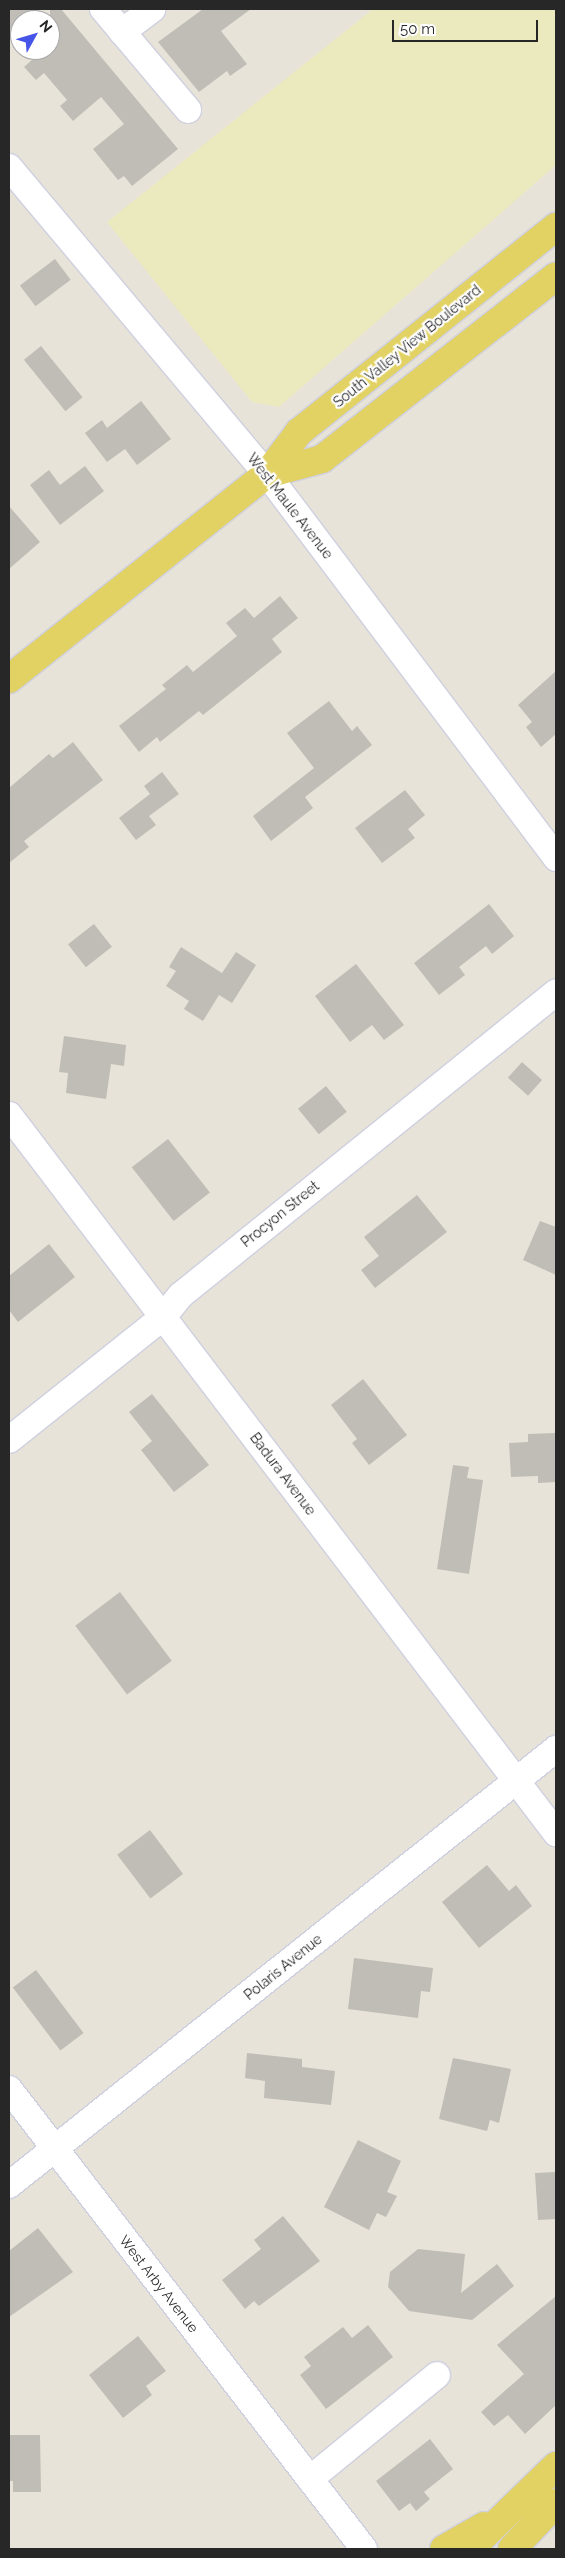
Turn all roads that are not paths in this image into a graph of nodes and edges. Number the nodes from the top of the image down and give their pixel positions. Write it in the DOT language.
graph roads {
  1 [pos="103,9"];
  2 [pos="152,9"];
  3 [pos="122,32"];
  4 [pos="188,110"];
  5 [pos="9,167"];
  6 [pos="556,227"];
  7 [pos="556,276"];
  8 [pos="267,474"];
  9 [pos="9,679"];
  10 [pos="556,858"];
  11 [pos="556,992"];
  12 [pos="9,1115"];
  13 [pos="163,1317"];
  14 [pos="9,1440"];
  15 [pos="556,1749"];
  16 [pos="517,1780"];
  17 [pos="556,1833"];
  18 [pos="9,2089"];
  19 [pos="54,2149"];
  20 [pos="9,2186"];
  21 [pos="437,2375"];
  22 [pos="556,2466"];
  23 [pos="310,2479"];
  24 [pos="556,2503"];
  25 [pos="514,2510"];
  26 [pos="364,2549"];
  27 [pos="444,2549"];
  28 [pos="470,2549"];
  29 [pos="512,2549"];
  1 -- 3 [label="street"];
  2 -- 3 [label="street"];
  3 -- 4 [label="street"];
  5 -- 8 [label="street, West Maule Avenue"];
  6 -- 8 [label="main road, South Valley View Boulevard"];
  7 -- 8 [label="main road, South Valley View Boulevard"];
  8 -- 9 [label="main road, South Valley View Boulevard"];
  8 -- 10 [label="street, West Maule Avenue"];
  11 -- 13 [label="street, Procyon Street"];
  12 -- 13 [label="street, Badura Avenue"];
  13 -- 14 [label="street, Procyon Street"];
  13 -- 16 [label="street, Badura Avenue"];
  15 -- 16 [label="street, Polaris Avenue"];
  16 -- 17 [label="street, Badura Avenue"];
  16 -- 19 [label="street, Polaris Avenue"];
  18 -- 19 [label="street, West Arby Avenue"];
  19 -- 20 [label="street, Polaris Avenue"];
  19 -- 23 [label="street, West Arby Avenue"];
  21 -- 23 [label="street"];
  22 -- 25 [label="main road"];
  23 -- 26 [label="street, West Arby Avenue"];
  24 -- 29 [label="main road"];
  25 -- 27 [label="main road"];
  25 -- 28 [label="main road"];
}
